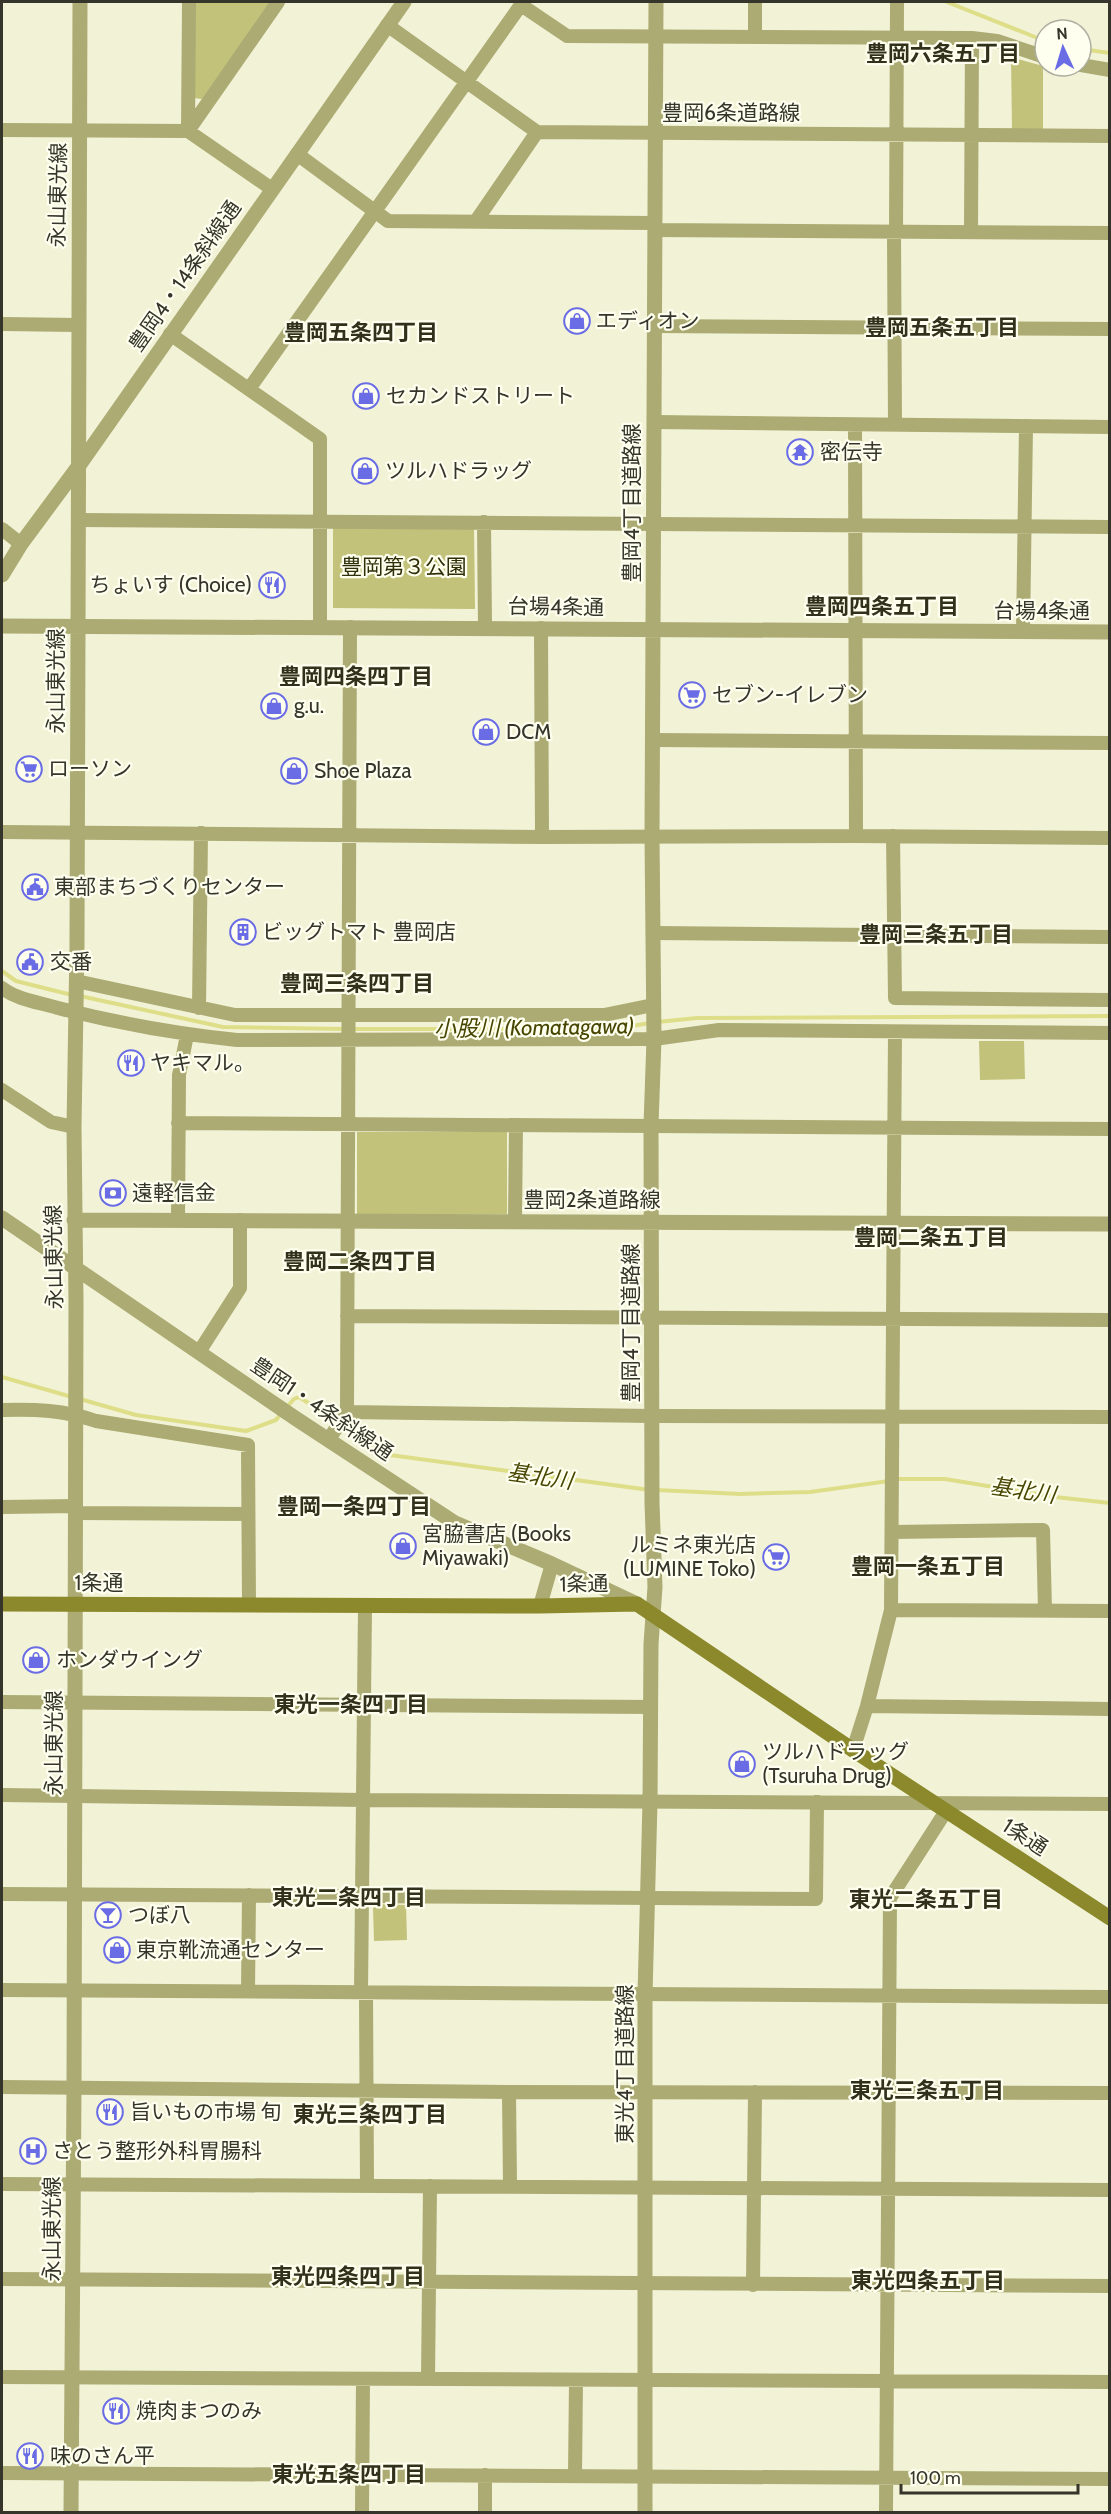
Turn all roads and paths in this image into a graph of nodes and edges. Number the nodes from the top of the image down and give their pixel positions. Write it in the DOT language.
graph roads {
  1 [pos="80,2"];
  2 [pos="189,2"];
  3 [pos="278,2"];
  4 [pos="404,2"];
  5 [pos="656,2"];
  6 [pos="755,2"];
  7 [pos="897,2"];
  8 [pos="522,3"];
  9 [pos="387,26"];
  10 [pos="756,37"];
  11 [pos="897,37"];
  12 [pos="656,38"];
  13 [pos="972,38"];
  14 [pos="1033,53"];
  15 [pos="1093,67"];
  16 [pos="1110,70"];
  17 [pos="465,83"];
  18 [pos="2,130"];
  19 [pos="80,130"];
  20 [pos="188,131"];
  21 [pos="537,132"];
  22 [pos="654,134"];
  23 [pos="896,135"];
  24 [pos="970,135"];
  25 [pos="1110,136"];
  26 [pos="297,154"];
  27 [pos="272,189"];
  28 [pos="376,212"];
  29 [pos="476,221"];
  30 [pos="655,226"];
  31 [pos="895,232"];
  32 [pos="971,232"];
  33 [pos="1110,234"];
  34 [pos="2,324"];
  35 [pos="78,325"];
  36 [pos="654,326"];
  37 [pos="894,328"];
  38 [pos="1110,329"];
  39 [pos="170,334"];
  40 [pos="249,389"];
  41 [pos="654,422"];
  42 [pos="855,425"];
  43 [pos="894,425"];
  44 [pos="1026,426"];
  45 [pos="1110,427"];
  46 [pos="78,467"];
  47 [pos="78,520"];
  48 [pos="320,521"];
  49 [pos="484,522"];
  50 [pos="653,524"];
  51 [pos="855,524"];
  52 [pos="1025,527"];
  53 [pos="1110,527"];
  54 [pos="2,530"];
  55 [pos="21,544"];
  56 [pos="2,575"];
  57 [pos="2,626"];
  58 [pos="77,626"];
  59 [pos="320,627"];
  60 [pos="350,627"];
  61 [pos="485,628"];
  62 [pos="541,628"];
  63 [pos="653,629"];
  64 [pos="855,630"];
  65 [pos="1023,632"];
  66 [pos="1110,632"];
  67 [pos="653,740"];
  68 [pos="855,740"];
  69 [pos="1110,742"];
  70 [pos="2,832"];
  71 [pos="76,832"];
  72 [pos="201,833"];
  73 [pos="349,833"];
  74 [pos="652,836"];
  75 [pos="856,836"];
  76 [pos="893,836"];
  77 [pos="542,837"];
  78 [pos="1110,838"];
  79 [pos="652,933"];
  80 [pos="894,934"];
  81 [pos="1110,937"];
  82 [pos="76,985"];
  83 [pos="2,988"];
  84 [pos="1110,1000"];
  85 [pos="199,1008"];
  86 [pos="75,1009"];
  87 [pos="653,1009"];
  88 [pos="349,1028"];
  89 [pos="895,1033"];
  90 [pos="1110,1033"];
  91 [pos="187,1035"];
  92 [pos="654,1035"];
  93 [pos="2,1090"];
  94 [pos="178,1123"];
  95 [pos="347,1124"];
  96 [pos="516,1125"];
  97 [pos="651,1125"];
  98 [pos="74,1127"];
  99 [pos="894,1128"];
  100 [pos="1110,1128"];
  101 [pos="2,1218"];
  102 [pos="74,1220"];
  103 [pos="178,1220"];
  104 [pos="240,1220"];
  105 [pos="346,1220"];
  106 [pos="515,1221"];
  107 [pos="652,1221"];
  108 [pos="893,1223"];
  109 [pos="1110,1224"];
  110 [pos="75,1267"];
  111 [pos="347,1316"];
  112 [pos="651,1319"];
  113 [pos="892,1319"];
  114 [pos="1110,1320"];
  115 [pos="199,1352"];
  116 [pos="75,1409"];
  117 [pos="2,1410"];
  118 [pos="651,1416"];
  119 [pos="893,1416"];
  120 [pos="1110,1417"];
  121 [pos="339,1424"];
  122 [pos="2,1507"];
  123 [pos="76,1510"];
  124 [pos="248,1514"];
  125 [pos="892,1532"];
  126 [pos="552,1564"];
  127 [pos="2,1604"];
  128 [pos="637,1604"];
  129 [pos="75,1605"];
  130 [pos="249,1605"];
  131 [pos="365,1606"];
  132 [pos="540,1606"];
  133 [pos="891,1610"];
  134 [pos="1045,1611"];
  135 [pos="1110,1611"];
  136 [pos="653,1615"];
  137 [pos="2,1702"];
  138 [pos="75,1702"];
  139 [pos="365,1706"];
  140 [pos="867,1706"];
  141 [pos="651,1707"];
  142 [pos="1110,1709"];
  143 [pos="853,1750"];
  144 [pos="2,1795"];
  145 [pos="75,1795"];
  146 [pos="364,1800"];
  147 [pos="650,1802"];
  148 [pos="817,1802"];
  149 [pos="932,1802"];
  150 [pos="1110,1804"];
  151 [pos="946,1811"];
  152 [pos="2,1894"];
  153 [pos="74,1895"];
  154 [pos="249,1895"];
  155 [pos="362,1896"];
  156 [pos="647,1899"];
  157 [pos="1110,1918"];
  158 [pos="2,1990"];
  159 [pos="74,1990"];
  160 [pos="248,1991"];
  161 [pos="364,1992"];
  162 [pos="645,1995"];
  163 [pos="888,1996"];
  164 [pos="1110,1997"];
  165 [pos="2,2087"];
  166 [pos="74,2088"];
  167 [pos="367,2090"];
  168 [pos="509,2092"];
  169 [pos="646,2092"];
  170 [pos="755,2092"];
  171 [pos="889,2093"];
  172 [pos="1110,2093"];
  173 [pos="2,2184"];
  174 [pos="73,2184"];
  175 [pos="367,2185"];
  176 [pos="430,2186"];
  177 [pos="510,2186"];
  178 [pos="646,2186"];
  179 [pos="754,2187"];
  180 [pos="888,2189"];
  181 [pos="1110,2190"];
  182 [pos="2,2279"];
  183 [pos="73,2279"];
  184 [pos="429,2282"];
  185 [pos="646,2284"];
  186 [pos="753,2284"];
  187 [pos="888,2286"];
  188 [pos="1110,2286"];
  189 [pos="2,2377"];
  190 [pos="72,2378"];
  191 [pos="428,2379"];
  192 [pos="363,2380"];
  193 [pos="576,2380"];
  194 [pos="645,2381"];
  195 [pos="886,2382"];
  196 [pos="1110,2382"];
  197 [pos="2,2473"];
  198 [pos="71,2473"];
  199 [pos="362,2475"];
  200 [pos="485,2475"];
  201 [pos="575,2476"];
  202 [pos="645,2476"];
  203 [pos="886,2479"];
  204 [pos="1110,2479"];
  205 [pos="70,2512"];
  206 [pos="362,2512"];
  207 [pos="485,2512"];
  208 [pos="645,2512"];
  209 [pos="886,2512"];
  1 -- 19 [label="street, 永山東光線"];
  2 -- 20 [label="street"];
  3 -- 20 [label="street"];
  4 -- 9 [label="street, 豊岡4・14条斜線通"];
  5 -- 12 [label="street, 豊岡4丁目道路線"];
  6 -- 10 [label="street"];
  7 -- 11 [label="street"];
  8 -- 12 [label="street"];
  8 -- 17 [label="street"];
  9 -- 17 [label="street"];
  9 -- 26 [label="street, 豊岡4・14条斜線通"];
  10 -- 11 [label="street"];
  10 -- 12 [label="street"];
  11 -- 13 [label="street"];
  11 -- 23 [label="street"];
  12 -- 22 [label="street, 豊岡4丁目道路線"];
  13 -- 14 [label="street"];
  13 -- 24 [label="street"];
  15 -- 16 [label="street"];
  17 -- 21 [label="street"];
  17 -- 28 [label="street"];
  18 -- 19 [label="street"];
  19 -- 20 [label="street"];
  19 -- 35 [label="street, 永山東光線"];
  20 -- 27 [label="street"];
  21 -- 22 [label="street, 豊岡6条道路線"];
  21 -- 29 [label="street"];
  22 -- 23 [label="street, 豊岡6条道路線"];
  22 -- 30 [label="street, 豊岡4丁目道路線"];
  23 -- 24 [label="street, 豊岡6条道路線"];
  23 -- 31 [label="street"];
  24 -- 25 [label="street, 豊岡6条道路線"];
  24 -- 32 [label="street"];
  26 -- 27 [label="street, 豊岡4・14条斜線通"];
  26 -- 28 [label="street"];
  27 -- 39 [label="street, 豊岡4・14条斜線通"];
  28 -- 29 [label="street"];
  28 -- 40 [label="street"];
  29 -- 30 [label="street"];
  30 -- 31 [label="street"];
  30 -- 36 [label="street, 豊岡4丁目道路線"];
  31 -- 32 [label="street"];
  31 -- 37 [label="street"];
  32 -- 33 [label="street"];
  34 -- 35 [label="street"];
  35 -- 46 [label="street, 永山東光線"];
  36 -- 37 [label="street"];
  36 -- 41 [label="street, 豊岡4丁目道路線"];
  37 -- 38 [label="street"];
  37 -- 43 [label="street"];
  39 -- 40 [label="street"];
  39 -- 46 [label="street, 豊岡4・14条斜線通"];
  40 -- 48 [label="street"];
  41 -- 42 [label="street"];
  41 -- 50 [label="street, 豊岡4丁目道路線"];
  42 -- 43 [label="street"];
  42 -- 51 [label="street"];
  43 -- 44 [label="street"];
  44 -- 45 [label="street"];
  44 -- 52 [label="street"];
  46 -- 47 [label="street, 永山東光線"];
  46 -- 55 [label="street, 豊岡4・14条斜線通"];
  47 -- 48 [label="street"];
  47 -- 58 [label="street, 永山東光線"];
  48 -- 49 [label="street"];
  48 -- 59 [label="street"];
  49 -- 50 [label="street"];
  49 -- 61 [label="street"];
  50 -- 51 [label="street"];
  50 -- 63 [label="street, 豊岡4丁目道路線"];
  51 -- 52 [label="street"];
  51 -- 64 [label="street"];
  52 -- 53 [label="street"];
  52 -- 65 [label="street"];
  54 -- 55 [label="street"];
  55 -- 56 [label="street, 豊岡4・14条斜線通"];
  57 -- 58 [label="street, 台場4条通"];
  58 -- 59 [label="street, 台場4条通"];
  58 -- 71 [label="street, 永山東光線"];
  59 -- 60 [label="street, 台場4条通"];
  60 -- 61 [label="street, 台場4条通"];
  60 -- 73 [label="street"];
  61 -- 62 [label="street, 台場4条通"];
  62 -- 63 [label="street, 台場4条通"];
  62 -- 77 [label="street"];
  63 -- 64 [label="street, 台場4条通"];
  63 -- 67 [label="street, 豊岡4丁目道路線"];
  64 -- 65 [label="street, 台場4条通"];
  64 -- 68 [label="street"];
  65 -- 66 [label="street, 台場4条通"];
  67 -- 68 [label="street"];
  67 -- 74 [label="street, 豊岡4丁目道路線"];
  68 -- 69 [label="street"];
  68 -- 75 [label="street"];
  70 -- 71 [label="street"];
  71 -- 72 [label="street"];
  71 -- 82 [label="street, 永山東光線"];
  72 -- 73 [label="street"];
  72 -- 85 [label="street"];
  73 -- 77 [label="street"];
  73 -- 88 [label="street"];
  74 -- 75 [label="street"];
  74 -- 77 [label="street"];
  74 -- 79 [label="street, 豊岡4丁目道路線"];
  75 -- 76 [label="street"];
  76 -- 78 [label="street"];
  76 -- 80 [label="street"];
  79 -- 80 [label="street"];
  79 -- 87 [label="street, 豊岡4丁目道路線"];
  80 -- 81 [label="street"];
  80 -- 84 [label="street"];
  82 -- 85 [label="street"];
  82 -- 86 [label="street, 永山東光線"];
  83 -- 86 [label="street"];
  85 -- 88 [label="street"];
  86 -- 91 [label="street"];
  86 -- 98 [label="street, 永山東光線"];
  87 -- 88 [label="street"];
  87 -- 92 [label="street, 豊岡4丁目道路線"];
  88 -- 91 [label="street"];
  88 -- 92 [label="street"];
  88 -- 95 [label="street"];
  89 -- 90 [label="street"];
  89 -- 92 [label="street"];
  89 -- 99 [label="street"];
  91 -- 94 [label="street"];
  92 -- 97 [label="street, 豊岡4丁目道路線"];
  93 -- 98 [label="street"];
  94 -- 95 [label="street"];
  94 -- 103 [label="street"];
  95 -- 96 [label="street"];
  95 -- 105 [label="street"];
  96 -- 97 [label="street"];
  96 -- 106 [label="street"];
  97 -- 99 [label="street"];
  97 -- 107 [label="street, 豊岡4丁目道路線"];
  98 -- 102 [label="street, 永山東光線"];
  99 -- 100 [label="street"];
  99 -- 108 [label="street"];
  101 -- 110 [label="street, 豊岡1・4条斜線通"];
  102 -- 103 [label="street, 豊岡2条道路線"];
  102 -- 110 [label="street, 永山東光線"];
  103 -- 104 [label="street, 豊岡2条道路線"];
  104 -- 105 [label="street, 豊岡2条道路線"];
  104 -- 115 [label="street"];
  105 -- 106 [label="street, 豊岡2条道路線"];
  105 -- 111 [label="street"];
  106 -- 107 [label="street, 豊岡2条道路線"];
  107 -- 108 [label="street, 豊岡2条道路線"];
  107 -- 112 [label="street, 豊岡4丁目道路線"];
  108 -- 109 [label="street, 豊岡2条道路線"];
  108 -- 113 [label="street"];
  110 -- 115 [label="street, 豊岡1・4条斜線通"];
  110 -- 116 [label="street, 永山東光線"];
  111 -- 112 [label="street"];
  111 -- 121 [label="street"];
  112 -- 113 [label="street"];
  112 -- 118 [label="street, 豊岡4丁目道路線"];
  113 -- 114 [label="street"];
  113 -- 119 [label="street"];
  115 -- 121 [label="street, 豊岡1・4条斜線通"];
  116 -- 117 [label="street"];
  116 -- 123 [label="street, 永山東光線"];
  116 -- 124 [label="street"];
  118 -- 119 [label="street"];
  118 -- 121 [label="street"];
  118 -- 136 [label="street, 豊岡4丁目道路線"];
  119 -- 120 [label="street"];
  119 -- 125 [label="street"];
  121 -- 126 [label="street, 豊岡1・4条斜線通"];
  122 -- 123 [label="street"];
  123 -- 124 [label="street"];
  123 -- 129 [label="street, 永山東光線"];
  124 -- 130 [label="street"];
  125 -- 133 [label="street"];
  125 -- 134 [label="street"];
  126 -- 128 [label="street, 豊岡1・4条斜線通"];
  126 -- 132 [label="street"];
  127 -- 129 [label="main road, 1条通"];
  128 -- 132 [label="main road, 1条通"];
  128 -- 136 [label="main road, 1条通"];
  129 -- 130 [label="main road, 1条通"];
  129 -- 138 [label="street, 永山東光線"];
  130 -- 131 [label="main road, 1条通"];
  131 -- 132 [label="main road, 1条通"];
  131 -- 139 [label="street"];
  133 -- 134 [label="street"];
  133 -- 140 [label="street"];
  134 -- 135 [label="street"];
  136 -- 141 [label="street, 東光4丁目道路線"];
  136 -- 143 [label="main road, 1条通"];
  137 -- 138 [label="street"];
  138 -- 139 [label="street"];
  138 -- 145 [label="street, 永山東光線"];
  139 -- 141 [label="street"];
  139 -- 146 [label="street"];
  140 -- 142 [label="street"];
  140 -- 143 [label="street"];
  141 -- 147 [label="street, 東光4丁目道路線"];
  143 -- 149 [label="main road, 1条通"];
  144 -- 145 [label="street"];
  145 -- 146 [label="street"];
  145 -- 153 [label="street, 永山東光線"];
  146 -- 147 [label="street"];
  146 -- 155 [label="street"];
  147 -- 148 [label="street"];
  147 -- 156 [label="street, 東光4丁目道路線"];
  148 -- 149 [label="street"];
  148 -- 156 [label="street"];
  149 -- 150 [label="street"];
  149 -- 151 [label="main road, 1条通"];
  151 -- 157 [label="main road, 1条通"];
  151 -- 163 [label="street"];
  152 -- 153 [label="street"];
  153 -- 154 [label="street"];
  153 -- 159 [label="street, 永山東光線"];
  154 -- 155 [label="street"];
  154 -- 160 [label="street"];
  155 -- 156 [label="street"];
  155 -- 161 [label="street"];
  156 -- 162 [label="street, 東光4丁目道路線"];
  158 -- 159 [label="street"];
  159 -- 160 [label="street"];
  159 -- 166 [label="street, 永山東光線"];
  160 -- 161 [label="street"];
  161 -- 162 [label="street"];
  161 -- 167 [label="street"];
  162 -- 163 [label="street"];
  162 -- 169 [label="street, 東光4丁目道路線"];
  163 -- 164 [label="street"];
  163 -- 171 [label="street"];
  165 -- 166 [label="street"];
  166 -- 167 [label="street"];
  166 -- 174 [label="street, 永山東光線"];
  167 -- 168 [label="street"];
  167 -- 175 [label="street"];
  168 -- 169 [label="street"];
  168 -- 177 [label="street"];
  169 -- 170 [label="street"];
  169 -- 178 [label="street, 東光4丁目道路線"];
  170 -- 171 [label="street"];
  170 -- 179 [label="street"];
  171 -- 172 [label="street"];
  171 -- 180 [label="street"];
  173 -- 174 [label="street"];
  174 -- 175 [label="street"];
  174 -- 183 [label="street, 永山東光線"];
  175 -- 176 [label="street"];
  176 -- 177 [label="street"];
  176 -- 184 [label="street"];
  177 -- 178 [label="street"];
  178 -- 179 [label="street"];
  178 -- 185 [label="street, 東光4丁目道路線"];
  179 -- 180 [label="street"];
  179 -- 186 [label="street"];
  180 -- 181 [label="street"];
  180 -- 187 [label="street"];
  182 -- 183 [label="street"];
  183 -- 184 [label="street"];
  183 -- 190 [label="street, 永山東光線"];
  184 -- 185 [label="street"];
  184 -- 191 [label="street"];
  185 -- 186 [label="street"];
  185 -- 194 [label="street, 東光4丁目道路線"];
  186 -- 187 [label="street"];
  187 -- 188 [label="street"];
  187 -- 195 [label="street"];
  189 -- 190 [label="street"];
  190 -- 192 [label="street"];
  190 -- 198 [label="street, 永山東光線"];
  191 -- 192 [label="street"];
  191 -- 193 [label="street"];
  192 -- 199 [label="street"];
  193 -- 194 [label="street"];
  193 -- 201 [label="street"];
  194 -- 195 [label="street"];
  194 -- 202 [label="street, 東光4丁目道路線"];
  195 -- 196 [label="street"];
  195 -- 203 [label="street"];
  197 -- 198 [label="street"];
  198 -- 199 [label="street"];
  198 -- 205 [label="street, 永山東光線"];
  199 -- 200 [label="street"];
  199 -- 206 [label="street"];
  200 -- 201 [label="street"];
  200 -- 207 [label="street"];
  201 -- 202 [label="street"];
  202 -- 203 [label="street"];
  202 -- 208 [label="street, 東光4丁目道路線"];
  203 -- 204 [label="street"];
  203 -- 209 [label="street"];
}
